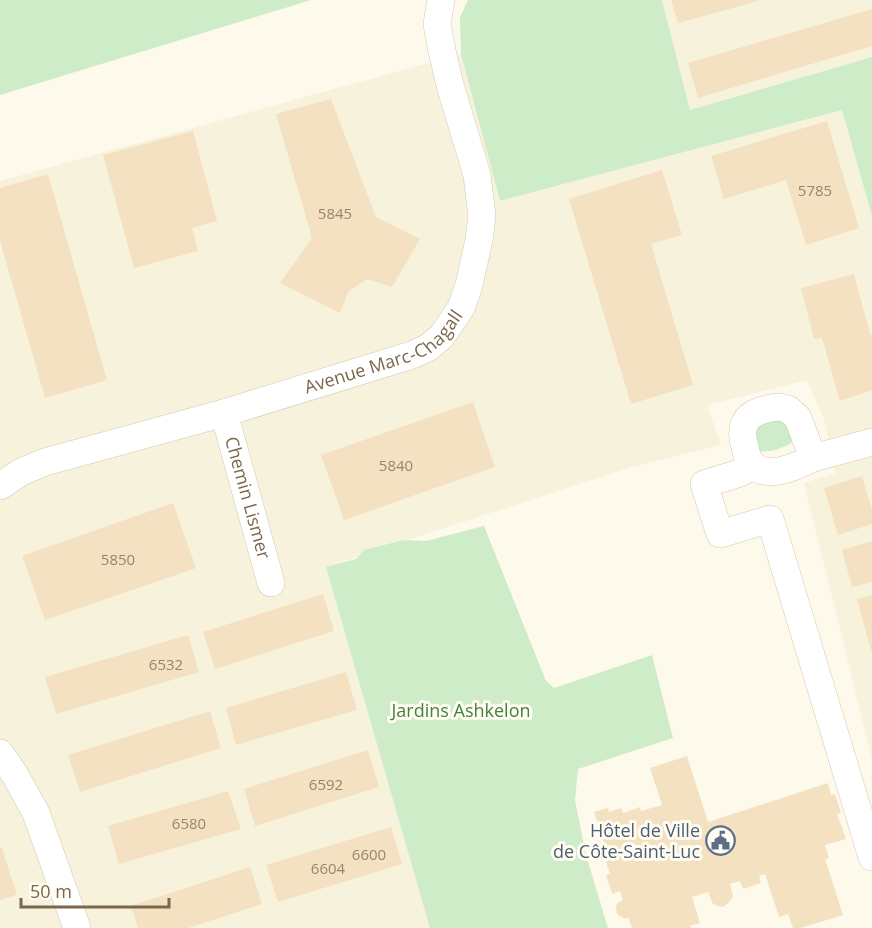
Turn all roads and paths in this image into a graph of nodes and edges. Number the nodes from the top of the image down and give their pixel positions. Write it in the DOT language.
graph roads {
  1 [pos="441,0"];
  2 [pos="224,413"];
  3 [pos="872,442"];
  4 [pos="813,458"];
  5 [pos="754,466"];
  6 [pos="0,486"];
  7 [pos="271,583"];
  8 [pos="0,753"];
  9 [pos="872,857"];
  10 [pos="72,927"];
  1 -- 2 [label="street, Avenue Marc-Chagall"];
  2 -- 6 [label="street, Avenue Marc-Chagall"];
  2 -- 7 [label="street, Chemin Lismer"];
  3 -- 4 [label="street"];
  4 -- 5 [label="street"];
  4 -- 5 [label="street"];
  5 -- 9 [label="street"];
  8 -- 10 [label="street"];
}
